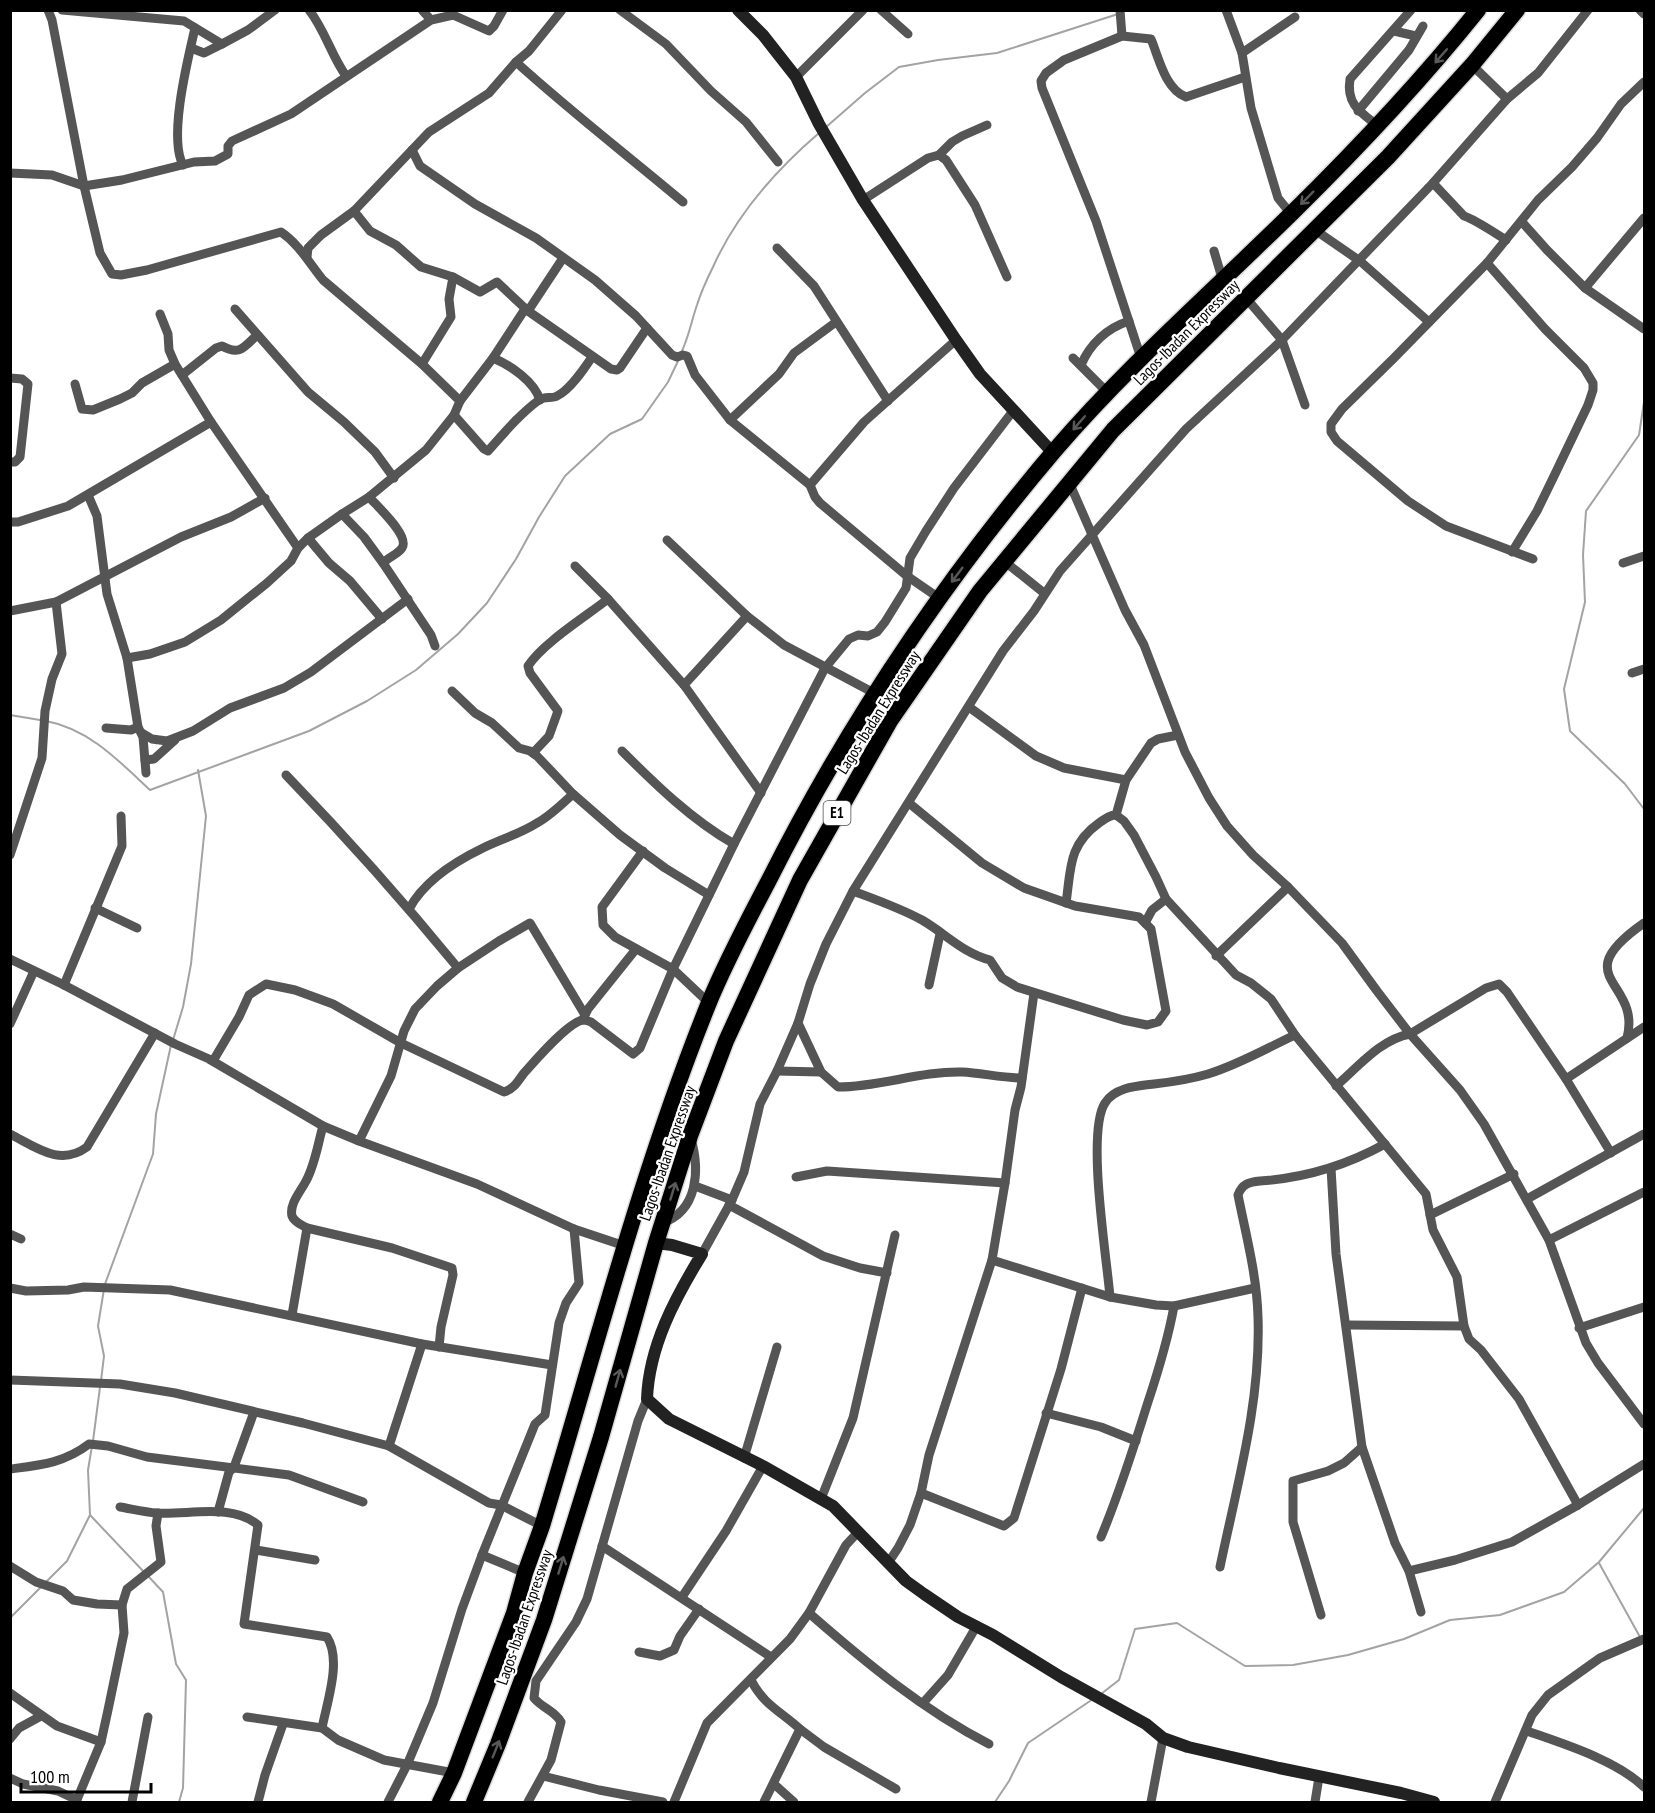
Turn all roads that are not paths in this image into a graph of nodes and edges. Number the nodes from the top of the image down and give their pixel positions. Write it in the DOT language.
graph roads {
  1 [pos="48,10"];
  2 [pos="62,10"];
  3 [pos="275,10"];
  4 [pos="309,10"];
  5 [pos="422,10"];
  6 [pos="503,10"];
  7 [pos="562,10"];
  8 [pos="620,10"];
  9 [pos="881,10"];
  10 [pos="1226,10"];
  11 [pos="1411,10"];
  12 [pos="1478,10"];
  13 [pos="1517,10"];
  14 [pos="1588,10"];
  15 [pos="1640,10"];
  16 [pos="743,12"];
  17 [pos="856,12"];
  18 [pos="1644,14"];
  19 [pos="1295,17"];
  20 [pos="431,20"];
  21 [pos="1121,24"];
  22 [pos="1423,26"];
  23 [pos="195,28"];
  24 [pos="1394,32"];
  25 [pos="908,34"];
  26 [pos="1416,36"];
  27 [pos="222,44"];
  28 [pos="191,48"];
  29 [pos="1242,53"];
  30 [pos="516,62"];
  31 [pos="1472,65"];
  32 [pos="346,76"];
  33 [pos="796,77"];
  34 [pos="1245,77"];
  35 [pos="1643,87"];
  36 [pos="1507,99"];
  37 [pos="1358,111"];
  38 [pos="987,125"];
  39 [pos="1378,126"];
  40 [pos="412,150"];
  41 [pos="939,155"];
  42 [pos="778,162"];
  43 [pos="183,165"];
  44 [pos="10,173"];
  45 [pos="1433,183"];
  46 [pos="84,186"];
  47 [pos="863,200"];
  48 [pos="683,202"];
  49 [pos="354,211"];
  50 [pos="1291,214"];
  51 [pos="1644,218"];
  52 [pos="1522,222"];
  53 [pos="1316,230"];
  54 [pos="1506,240"];
  55 [pos="777,248"];
  56 [pos="1214,251"];
  57 [pos="306,256"];
  58 [pos="563,258"];
  59 [pos="1359,261"];
  60 [pos="1487,263"];
  61 [pos="453,277"];
  62 [pos="1006,278"];
  63 [pos="1222,278"];
  64 [pos="1585,288"];
  65 [pos="1246,298"];
  66 [pos="235,309"];
  67 [pos="526,310"];
  68 [pos="159,314"];
  69 [pos="1129,321"];
  70 [pos="837,322"];
  71 [pos="1429,322"];
  72 [pos="647,328"];
  73 [pos="1644,329"];
  74 [pos="257,335"];
  75 [pos="956,340"];
  76 [pos="1282,340"];
  77 [pos="592,357"];
  78 [pos="493,358"];
  79 [pos="1073,358"];
  80 [pos="1141,358"];
  81 [pos="175,364"];
  82 [pos="422,364"];
  83 [pos="1081,365"];
  84 [pos="182,375"];
  85 [pos="10,378"];
  86 [pos="75,384"];
  87 [pos="1107,392"];
  88 [pos="540,399"];
  89 [pos="888,400"];
  90 [pos="460,401"];
  91 [pos="1305,405"];
  92 [pos="1013,411"];
  93 [pos="454,415"];
  94 [pos="730,420"];
  95 [pos="211,422"];
  96 [pos="1053,453"];
  97 [pos="10,462"];
  98 [pos="394,478"];
  99 [pos="1069,482"];
  100 [pos="810,485"];
  101 [pos="88,495"];
  102 [pos="369,497"];
  103 [pos="265,498"];
  104 [pos="342,514"];
  105 [pos="10,522"];
  106 [pos="1093,532"];
  107 [pos="308,538"];
  108 [pos="668,540"];
  109 [pos="298,548"];
  110 [pos="1512,552"];
  111 [pos="1644,556"];
  112 [pos="1533,559"];
  113 [pos="1004,561"];
  114 [pos="383,563"];
  115 [pos="1623,563"];
  116 [pos="575,566"];
  117 [pos="907,576"];
  118 [pos="105,578"];
  119 [pos="1044,593"];
  120 [pos="939,597"];
  121 [pos="408,599"];
  122 [pos="608,599"];
  123 [pos="56,602"];
  124 [pos="10,611"];
  125 [pos="747,616"];
  126 [pos="382,619"];
  127 [pos="435,645"];
  128 [pos="127,658"];
  129 [pos="825,668"];
  130 [pos="1644,669"];
  131 [pos="1632,673"];
  132 [pos="684,685"];
  133 [pos="452,692"];
  134 [pos="874,693"];
  135 [pos="969,707"];
  136 [pos="106,728"];
  137 [pos="140,730"];
  138 [pos="1178,735"];
  139 [pos="177,738"];
  140 [pos="622,751"];
  141 [pos="533,753"];
  142 [pos="145,760"];
  143 [pos="146,773"];
  144 [pos="286,775"];
  145 [pos="1126,780"];
  146 [pos="761,793"];
  147 [pos="573,794"];
  148 [pos="909,802"];
  149 [pos="1116,815"];
  150 [pos="121,816"];
  151 [pos="734,844"];
  152 [pos="643,851"];
  153 [pos="10,855"];
  154 [pos="1288,887"];
  155 [pos="853,891"];
  156 [pos="709,895"];
  157 [pos="1166,899"];
  158 [pos="1066,903"];
  159 [pos="95,908"];
  160 [pos="409,909"];
  161 [pos="1145,923"];
  162 [pos="1644,923"];
  163 [pos="137,928"];
  164 [pos="940,934"];
  165 [pos="636,949"];
  166 [pos="1216,956"];
  167 [pos="10,959"];
  168 [pos="458,968"];
  169 [pos="673,969"];
  170 [pos="34,971"];
  171 [pos="64,985"];
  172 [pos="930,985"];
  173 [pos="1034,993"];
  174 [pos="709,1003"];
  175 [pos="584,1017"];
  176 [pos="798,1023"];
  177 [pos="10,1024"];
  178 [pos="1644,1027"];
  179 [pos="155,1033"];
  180 [pos="1410,1034"];
  181 [pos="1295,1035"];
  182 [pos="1627,1038"];
  183 [pos="401,1043"];
  184 [pos="213,1061"];
  185 [pos="777,1071"];
  186 [pos="821,1072"];
  187 [pos="1022,1078"];
  188 [pos="1566,1079"];
  189 [pos="1336,1086"];
  190 [pos="323,1126"];
  191 [pos="10,1134"];
  192 [pos="1644,1134"];
  193 [pos="690,1136"];
  194 [pos="359,1141"];
  195 [pos="1385,1144"];
  196 [pos="1611,1153"];
  197 [pos="1331,1168"];
  198 [pos="1514,1174"];
  199 [pos="796,1177"];
  200 [pos="1005,1183"];
  201 [pos="695,1186"];
  202 [pos="1644,1192"];
  203 [pos="1527,1199"];
  204 [pos="730,1202"];
  205 [pos="1430,1215"];
  206 [pos="662,1223"];
  207 [pos="307,1228"];
  208 [pos="574,1229"];
  209 [pos="10,1234"];
  210 [pos="895,1235"];
  211 [pos="21,1239"];
  212 [pos="1549,1240"];
  213 [pos="656,1243"];
  214 [pos="626,1246"];
  215 [pos="702,1254"];
  216 [pos="992,1260"];
  217 [pos="887,1273"];
  218 [pos="10,1288"];
  219 [pos="1083,1288"];
  220 [pos="1255,1288"];
  221 [pos="1110,1297"];
  222 [pos="1174,1306"];
  223 [pos="1644,1307"];
  224 [pos="292,1315"];
  225 [pos="1347,1325"];
  226 [pos="1464,1326"];
  227 [pos="1579,1328"];
  228 [pos="422,1344"];
  229 [pos="439,1347"];
  230 [pos="777,1347"];
  231 [pos="552,1365"];
  232 [pos="10,1380"];
  233 [pos="646,1399"];
  234 [pos="254,1412"];
  235 [pos="1046,1413"];
  236 [pos="1643,1417"];
  237 [pos="1136,1441"];
  238 [pos="389,1446"];
  239 [pos="1362,1447"];
  240 [pos="744,1458"];
  241 [pos="1644,1464"];
  242 [pos="763,1466"];
  243 [pos="234,1467"];
  244 [pos="10,1469"];
  245 [pos="921,1493"];
  246 [pos="821,1499"];
  247 [pos="363,1502"];
  248 [pos="501,1505"];
  249 [pos="1578,1505"];
  250 [pos="120,1507"];
  251 [pos="218,1512"];
  252 [pos="158,1513"];
  253 [pos="542,1526"];
  254 [pos="859,1531"];
  255 [pos="1101,1537"];
  256 [pos="602,1546"];
  257 [pos="255,1550"];
  258 [pos="482,1555"];
  259 [pos="315,1560"];
  260 [pos="888,1563"];
  261 [pos="10,1566"];
  262 [pos="1220,1567"];
  263 [pos="1408,1570"];
  264 [pos="525,1573"];
  265 [pos="682,1597"];
  266 [pos="122,1605"];
  267 [pos="699,1609"];
  268 [pos="1421,1612"];
  269 [pos="809,1613"];
  270 [pos="1321,1615"];
  271 [pos="976,1627"];
  272 [pos="1644,1639"];
  273 [pos="639,1652"];
  274 [pos="771,1658"];
  275 [pos="751,1680"];
  276 [pos="10,1693"];
  277 [pos="923,1703"];
  278 [pos="41,1716"];
  279 [pos="148,1717"];
  280 [pos="247,1717"];
  281 [pos="283,1724"];
  282 [pos="322,1728"];
  283 [pos="800,1729"];
  284 [pos="1527,1731"];
  285 [pos="1163,1738"];
  286 [pos="10,1739"];
  287 [pos="100,1742"];
  288 [pos="989,1744"];
  289 [pos="407,1765"];
  290 [pos="454,1773"];
  291 [pos="543,1776"];
  292 [pos="1319,1777"];
  293 [pos="10,1778"];
  294 [pos="774,1784"];
  295 [pos="1644,1788"];
  296 [pos="896,1789"];
  297 [pos="1400,1798"];
  298 [pos="76,1801"];
  299 [pos="649,1801"];
  300 [pos="132,1803"];
  301 [pos="258,1803"];
  302 [pos="388,1803"];
  303 [pos="440,1803"];
  304 [pos="474,1803"];
  305 [pos="528,1803"];
  306 [pos="663,1803"];
  307 [pos="674,1803"];
  308 [pos="764,1803"];
  309 [pos="794,1803"];
  310 [pos="1151,1803"];
  311 [pos="1315,1803"];
  312 [pos="1434,1803"];
  313 [pos="1495,1803"];
  1 -- 46 [label="street"];
  2 -- 23 [label="street"];
  3 -- 27 [label="street"];
  4 -- 32 [label="street"];
  5 -- 20 [label="street"];
  6 -- 20 [label="street"];
  7 -- 30 [label="street"];
  8 -- 42 [label="street"];
  9 -- 25 [label="street"];
  10 -- 29 [label="street"];
  11 -- 24 [label="street"];
  12 -- 39 [label="highway, Lagos-Ibadan Expressway / E1, one-way"];
  13 -- 31 [label="highway, Lagos-Ibadan Expressway / E1"];
  14 -- 36 [label="street"];
  15 -- 18 [label="street"];
  16 -- 33 [label="street"];
  17 -- 33 [label="street"];
  19 -- 29 [label="street"];
  20 -- 32 [label="street"];
  21 -- 34 [label="street"];
  21 -- 69 [label="street"];
  22 -- 26 [label="street"];
  23 -- 27 [label="street"];
  23 -- 28 [label="street"];
  24 -- 26 [label="street"];
  24 -- 37 [label="street"];
  26 -- 37 [label="street"];
  27 -- 28 [label="street"];
  28 -- 43 [label="street"];
  29 -- 34 [label="street"];
  30 -- 40 [label="street"];
  30 -- 48 [label="street"];
  31 -- 36 [label="street"];
  31 -- 53 [label="highway, Lagos-Ibadan Expressway / E1"];
  32 -- 43 [label="street"];
  33 -- 47 [label="street"];
  34 -- 50 [label="street"];
  35 -- 52 [label="street"];
  36 -- 45 [label="street"];
  37 -- 39 [label="street"];
  38 -- 41 [label="street"];
  39 -- 50 [label="highway, Lagos-Ibadan Expressway / E1, one-way"];
  40 -- 49 [label="street"];
  40 -- 58 [label="street"];
  41 -- 47 [label="street"];
  41 -- 62 [label="street"];
  43 -- 46 [label="street"];
  44 -- 46 [label="street"];
  45 -- 54 [label="street"];
  45 -- 59 [label="street"];
  46 -- 57 [label="street"];
  47 -- 75 [label="street"];
  49 -- 57 [label="street"];
  49 -- 61 [label="street"];
  50 -- 63 [label="highway, Lagos-Ibadan Expressway / E1"];
  51 -- 64 [label="street"];
  52 -- 54 [label="street"];
  52 -- 64 [label="street"];
  53 -- 59 [label="street"];
  53 -- 65 [label="highway, Lagos-Ibadan Expressway / E1"];
  54 -- 60 [label="street"];
  55 -- 70 [label="street"];
  56 -- 63 [label="street"];
  57 -- 82 [label="street"];
  58 -- 67 [label="street"];
  58 -- 72 [label="street"];
  59 -- 71 [label="street"];
  59 -- 76 [label="street"];
  60 -- 71 [label="street"];
  60 -- 110 [label="street"];
  61 -- 67 [label="street"];
  61 -- 82 [label="street"];
  63 -- 80 [label="highway, Lagos-Ibadan Expressway / E1"];
  64 -- 73 [label="street"];
  65 -- 76 [label="street"];
  65 -- 99 [label="highway, Lagos-Ibadan Expressway / E1"];
  66 -- 74 [label="street"];
  67 -- 77 [label="street"];
  67 -- 78 [label="street"];
  68 -- 81 [label="street"];
  69 -- 80 [label="street"];
  69 -- 83 [label="street"];
  70 -- 89 [label="street"];
  70 -- 94 [label="street"];
  71 -- 110 [label="street"];
  72 -- 77 [label="street"];
  72 -- 94 [label="street"];
  74 -- 84 [label="street"];
  74 -- 98 [label="street"];
  75 -- 89 [label="street"];
  75 -- 92 [label="street"];
  76 -- 91 [label="street"];
  76 -- 106 [label="street"];
  77 -- 88 [label="street"];
  78 -- 88 [label="street"];
  78 -- 90 [label="street"];
  79 -- 83 [label="street"];
  80 -- 87 [label="highway, Lagos-Ibadan Expressway / E1"];
  81 -- 84 [label="street"];
  81 -- 86 [label="street"];
  82 -- 90 [label="street"];
  83 -- 87 [label="street"];
  84 -- 95 [label="street"];
  85 -- 97 [label="street"];
  87 -- 96 [label="highway, Lagos-Ibadan Expressway / E1, one-way"];
  88 -- 93 [label="street"];
  89 -- 100 [label="street"];
  90 -- 93 [label="street"];
  92 -- 96 [label="street"];
  92 -- 117 [label="street"];
  93 -- 98 [label="street"];
  94 -- 100 [label="street"];
  95 -- 101 [label="street"];
  95 -- 103 [label="street"];
  96 -- 120 [label="highway, Lagos-Ibadan Expressway / E1, one-way"];
  98 -- 102 [label="street"];
  99 -- 106 [label="street"];
  99 -- 113 [label="highway, Lagos-Ibadan Expressway / E1"];
  100 -- 117 [label="street"];
  101 -- 105 [label="street"];
  101 -- 118 [label="street"];
  102 -- 104 [label="street"];
  102 -- 114 [label="street"];
  103 -- 109 [label="street"];
  103 -- 118 [label="street"];
  104 -- 107 [label="street"];
  104 -- 114 [label="street"];
  106 -- 119 [label="street"];
  106 -- 138 [label="street"];
  107 -- 109 [label="street"];
  107 -- 126 [label="street"];
  108 -- 125 [label="street"];
  109 -- 128 [label="street"];
  110 -- 112 [label="street"];
  111 -- 115 [label="street"];
  113 -- 119 [label="street"];
  113 -- 193 [label="highway, Lagos-Ibadan Expressway / E1"];
  114 -- 121 [label="street"];
  116 -- 122 [label="street"];
  117 -- 120 [label="street"];
  117 -- 129 [label="street"];
  118 -- 123 [label="street"];
  118 -- 128 [label="street"];
  119 -- 135 [label="street"];
  120 -- 134 [label="highway, Lagos-Ibadan Expressway / E1"];
  121 -- 126 [label="street"];
  121 -- 127 [label="street"];
  122 -- 132 [label="street"];
  122 -- 141 [label="street"];
  123 -- 124 [label="street"];
  123 -- 153 [label="street"];
  125 -- 129 [label="street"];
  125 -- 132 [label="street"];
  126 -- 139 [label="street"];
  128 -- 137 [label="street"];
  129 -- 134 [label="street"];
  129 -- 146 [label="street"];
  130 -- 131 [label="street"];
  132 -- 146 [label="street"];
  133 -- 141 [label="street"];
  134 -- 174 [label="highway, Lagos-Ibadan Expressway / E1"];
  135 -- 145 [label="street"];
  135 -- 148 [label="street"];
  136 -- 137 [label="street"];
  137 -- 139 [label="street"];
  137 -- 142 [label="street"];
  138 -- 145 [label="street"];
  138 -- 154 [label="street"];
  139 -- 142 [label="street"];
  140 -- 151 [label="street"];
  141 -- 147 [label="street"];
  142 -- 143 [label="street"];
  144 -- 160 [label="street"];
  145 -- 149 [label="street"];
  146 -- 151 [label="street"];
  147 -- 152 [label="street"];
  147 -- 160 [label="street"];
  148 -- 155 [label="street"];
  148 -- 158 [label="street"];
  149 -- 157 [label="street"];
  149 -- 158 [label="street"];
  150 -- 159 [label="street"];
  151 -- 156 [label="street"];
  152 -- 156 [label="street"];
  152 -- 165 [label="street"];
  154 -- 166 [label="street"];
  154 -- 180 [label="street"];
  155 -- 164 [label="street"];
  155 -- 176 [label="street"];
  156 -- 169 [label="street"];
  157 -- 161 [label="street"];
  157 -- 166 [label="street"];
  158 -- 161 [label="street"];
  159 -- 163 [label="street"];
  159 -- 171 [label="street"];
  160 -- 168 [label="street"];
  161 -- 173 [label="street"];
  162 -- 182 [label="street"];
  164 -- 172 [label="street"];
  164 -- 173 [label="street"];
  165 -- 169 [label="street"];
  165 -- 175 [label="street"];
  166 -- 181 [label="street"];
  167 -- 170 [label="street"];
  168 -- 175 [label="street"];
  168 -- 183 [label="street"];
  169 -- 174 [label="street"];
  169 -- 175 [label="street"];
  170 -- 171 [label="street"];
  170 -- 177 [label="street"];
  171 -- 179 [label="street"];
  173 -- 187 [label="street"];
  174 -- 214 [label="highway, Lagos-Ibadan Expressway / E1"];
  175 -- 183 [label="street"];
  176 -- 185 [label="street"];
  176 -- 186 [label="street"];
  178 -- 182 [label="street"];
  179 -- 184 [label="street"];
  179 -- 191 [label="street"];
  180 -- 188 [label="street"];
  180 -- 189 [label="street"];
  180 -- 198 [label="street"];
  181 -- 189 [label="street"];
  181 -- 221 [label="street"];
  182 -- 188 [label="street"];
  183 -- 184 [label="street"];
  183 -- 194 [label="street"];
  184 -- 190 [label="street"];
  185 -- 186 [label="street"];
  185 -- 204 [label="street"];
  186 -- 187 [label="street"];
  187 -- 200 [label="street"];
  188 -- 196 [label="street"];
  189 -- 195 [label="street"];
  190 -- 194 [label="street"];
  190 -- 207 [label="street"];
  192 -- 196 [label="street"];
  193 -- 201 [label="street"];
  206 -- 193 [label="highway, Lagos-Ibadan Expressway / E1, one-way"];
  194 -- 208 [label="street"];
  195 -- 197 [label="street"];
  195 -- 205 [label="street"];
  196 -- 203 [label="street"];
  197 -- 220 [label="street"];
  197 -- 225 [label="street"];
  198 -- 203 [label="street"];
  198 -- 205 [label="street"];
  199 -- 200 [label="street"];
  200 -- 216 [label="street"];
  201 -- 204 [label="street"];
  201 -- 206 [label="street"];
  202 -- 212 [label="street"];
  203 -- 212 [label="street"];
  204 -- 215 [label="street"];
  204 -- 217 [label="street"];
  205 -- 226 [label="street"];
  206 -- 213 [label="highway, Lagos-Ibadan Expressway / E1"];
  207 -- 224 [label="street"];
  207 -- 229 [label="street"];
  208 -- 214 [label="street"];
  208 -- 231 [label="street"];
  209 -- 211 [label="street"];
  210 -- 217 [label="street"];
  212 -- 227 [label="street"];
  213 -- 215 [label="street"];
  304 -- 213 [label="highway, Lagos-Ibadan Expressway / E1, one-way"];
  214 -- 253 [label="highway, Lagos-Ibadan Expressway / E1"];
  215 -- 233 [label="street"];
  216 -- 219 [label="street"];
  216 -- 245 [label="street"];
  217 -- 246 [label="street"];
  218 -- 224 [label="street"];
  219 -- 221 [label="street"];
  219 -- 235 [label="street"];
  220 -- 222 [label="street"];
  220 -- 262 [label="street"];
  221 -- 222 [label="street"];
  222 -- 237 [label="street"];
  223 -- 227 [label="street"];
  224 -- 228 [label="street"];
  225 -- 226 [label="street"];
  225 -- 239 [label="street"];
  226 -- 249 [label="street"];
  227 -- 236 [label="street"];
  228 -- 229 [label="street"];
  228 -- 238 [label="street"];
  229 -- 231 [label="street"];
  230 -- 240 [label="street"];
  231 -- 248 [label="street"];
  232 -- 234 [label="street"];
  233 -- 240 [label="street"];
  233 -- 256 [label="street"];
  234 -- 238 [label="street"];
  234 -- 243 [label="street"];
  235 -- 237 [label="street"];
  235 -- 245 [label="street"];
  237 -- 255 [label="street"];
  238 -- 248 [label="street"];
  239 -- 263 [label="street"];
  239 -- 270 [label="street"];
  240 -- 242 [label="street"];
  241 -- 249 [label="street"];
  242 -- 246 [label="street"];
  242 -- 265 [label="street"];
  243 -- 244 [label="street"];
  243 -- 247 [label="street"];
  243 -- 251 [label="street"];
  245 -- 260 [label="street"];
  246 -- 254 [label="street"];
  248 -- 253 [label="street"];
  248 -- 258 [label="street"];
  249 -- 263 [label="street"];
  250 -- 252 [label="street"];
  251 -- 252 [label="street"];
  251 -- 257 [label="street"];
  252 -- 266 [label="street"];
  253 -- 264 [label="highway, Lagos-Ibadan Expressway / E1"];
  254 -- 260 [label="street"];
  254 -- 269 [label="street"];
  256 -- 265 [label="street"];
  256 -- 291 [label="street"];
  257 -- 259 [label="street"];
  257 -- 282 [label="street"];
  258 -- 264 [label="street"];
  258 -- 289 [label="street"];
  260 -- 271 [label="street"];
  261 -- 266 [label="street"];
  263 -- 268 [label="street"];
  264 -- 290 [label="highway, Lagos-Ibadan Expressway / E1"];
  265 -- 267 [label="street"];
  266 -- 287 [label="street"];
  267 -- 273 [label="street"];
  267 -- 274 [label="street"];
  269 -- 274 [label="street"];
  269 -- 277 [label="street"];
  271 -- 277 [label="street"];
  271 -- 285 [label="street"];
  272 -- 284 [label="street"];
  274 -- 275 [label="street"];
  275 -- 283 [label="street"];
  275 -- 307 [label="street"];
  276 -- 278 [label="street"];
  277 -- 288 [label="street"];
  278 -- 286 [label="street"];
  278 -- 287 [label="street"];
  279 -- 300 [label="street"];
  280 -- 281 [label="street"];
  281 -- 282 [label="street"];
  281 -- 301 [label="street"];
  282 -- 289 [label="street"];
  283 -- 294 [label="street"];
  283 -- 296 [label="street"];
  284 -- 295 [label="street"];
  284 -- 313 [label="street"];
  285 -- 292 [label="street"];
  285 -- 310 [label="street"];
  287 -- 298 [label="street"];
  289 -- 290 [label="street"];
  289 -- 302 [label="street"];
  290 -- 303 [label="highway, Lagos-Ibadan Expressway / E1"];
  291 -- 299 [label="street"];
  291 -- 305 [label="street"];
  292 -- 297 [label="street"];
  292 -- 311 [label="street"];
  293 -- 298 [label="street"];
  294 -- 308 [label="street"];
  294 -- 309 [label="street"];
  297 -- 312 [label="street"];
  299 -- 306 [label="street"];
}
